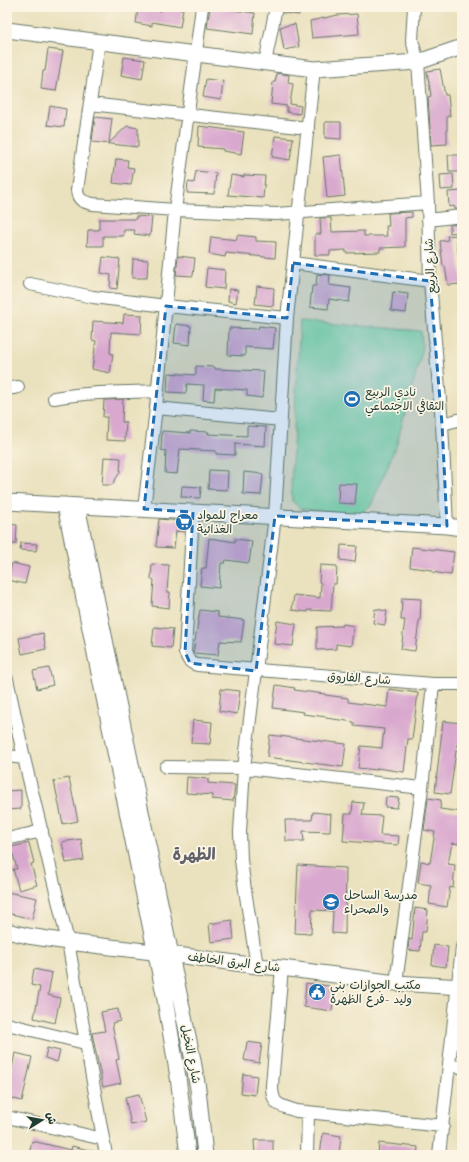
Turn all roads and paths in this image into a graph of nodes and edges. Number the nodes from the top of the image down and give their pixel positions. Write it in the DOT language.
graph roads {
  1 [pos="202,7"];
  2 [pos="276,7"];
  3 [pos="414,7"];
  4 [pos="7,30"];
  5 [pos="99,42"];
  6 [pos="462,47"];
  7 [pos="196,54"];
  8 [pos="418,62"];
  9 [pos="265,63"];
  10 [pos="314,69"];
  11 [pos="90,104"];
  12 [pos="188,115"];
  13 [pos="308,128"];
  14 [pos="428,203"];
  15 [pos="175,210"];
  16 [pos="298,212"];
  17 [pos="462,216"];
  18 [pos="428,220"];
  19 [pos="293,263"];
  20 [pos="430,281"];
  21 [pos="30,284"];
  22 [pos="166,306"];
  23 [pos="287,318"];
  24 [pos="158,391"];
  25 [pos="54,398"];
  26 [pos="156,408"];
  27 [pos="462,419"];
  28 [pos="281,420"];
  29 [pos="442,424"];
  30 [pos="7,502"];
  31 [pos="71,506"];
  32 [pos="144,509"];
  33 [pos="193,512"];
  34 [pos="275,516"];
  35 [pos="446,526"];
  36 [pos="462,528"];
  37 [pos="256,671"];
  38 [pos="7,679"];
  39 [pos="433,684"];
  40 [pos="462,684"];
  41 [pos="7,756"];
  42 [pos="24,758"];
  43 [pos="166,767"];
  44 [pos="244,768"];
  45 [pos="422,788"];
  46 [pos="42,831"];
  47 [pos="7,839"];
  48 [pos="7,931"];
  49 [pos="68,942"];
  50 [pos="462,947"];
  51 [pos="155,952"];
  52 [pos="170,954"];
  53 [pos="257,966"];
  54 [pos="282,968"];
  55 [pos="396,984"];
  56 [pos="460,987"];
  57 [pos="7,1024"];
  58 [pos="85,1043"];
  59 [pos="449,1066"];
  60 [pos="462,1067"];
  61 [pos="308,1112"];
  62 [pos="7,1117"];
  63 [pos="443,1126"];
  64 [pos="103,1139"];
  65 [pos="106,1155"];
  66 [pos="188,1155"];
  67 [pos="205,1155"];
  68 [pos="307,1155"];
  69 [pos="439,1155"];
  1 -- 7 [label="street"];
  2 -- 9 [label="street"];
  3 -- 8 [label="street, شارع الربيع"];
  4 -- 5 [label="main road"];
  5 -- 7 [label="main road"];
  5 -- 11 [label="street"];
  6 -- 8 [label="main road"];
  7 -- 9 [label="main road"];
  7 -- 12 [label="street"];
  8 -- 10 [label="main road"];
  8 -- 14 [label="street, شارع الربيع"];
  9 -- 10 [label="main road"];
  10 -- 13 [label="street"];
  11 -- 12 [label="street"];
  11 -- 15 [label="street"];
  12 -- 13 [label="street"];
  12 -- 15 [label="street"];
  13 -- 16 [label="street"];
  14 -- 16 [label="street"];
  14 -- 18 [label="street, شارع الربيع"];
  15 -- 16 [label="street"];
  15 -- 22 [label="street"];
  16 -- 19 [label="street"];
  17 -- 18 [label="street"];
  18 -- 20 [label="street, شارع الربيع"];
  19 -- 20 [label="street"];
  19 -- 23 [label="street"];
  20 -- 29 [label="street, شارع الربيع"];
  21 -- 22 [label="street"];
  22 -- 23 [label="street"];
  22 -- 24 [label="street"];
  23 -- 28 [label="street"];
  24 -- 25 [label="street"];
  24 -- 26 [label="street"];
  26 -- 28 [label="street"];
  26 -- 32 [label="street"];
  27 -- 29 [label="street"];
  28 -- 34 [label="street"];
  29 -- 35 [label="street, شارع الربيع"];
  30 -- 31 [label="main road"];
  31 -- 32 [label="main road"];
  31 -- 51 [label="main road"];
  31 -- 52 [label="main road, شارع النخيل"];
  32 -- 33 [label="main road"];
  33 -- 34 [label="main road"];
  33 -- 37 [label="street, شارع الفاروق"];
  34 -- 35 [label="main road"];
  34 -- 37 [label="street"];
  35 -- 36 [label="main road"];
  37 -- 39 [label="street, شارع الفاروق"];
  37 -- 44 [label="street"];
  38 -- 42 [label="street"];
  39 -- 40 [label="street, شارع الفاروق"];
  39 -- 45 [label="street"];
  41 -- 42 [label="street"];
  42 -- 46 [label="street"];
  43 -- 44 [label="street"];
  44 -- 45 [label="street"];
  44 -- 53 [label="street"];
  45 -- 55 [label="street"];
  46 -- 47 [label="street"];
  46 -- 49 [label="street"];
  48 -- 49 [label="main road, شارع البرق الخاطف"];
  49 -- 51 [label="main road, شارع البرق الخاطف"];
  49 -- 58 [label="street"];
  50 -- 56 [label="street"];
  51 -- 52 [label="main road, شارع البرق الخاطف"];
  51 -- 66 [label="main road"];
  52 -- 53 [label="main road, شارع البرق الخاطف"];
  52 -- 67 [label="main road, شارع النخيل"];
  53 -- 54 [label="main road, شارع البرق الخاطف"];
  54 -- 55 [label="main road, شارع البرق الخاطف"];
  54 -- 61 [label="street"];
  55 -- 56 [label="main road, شارع البرق الخاطف"];
  56 -- 59 [label="street"];
  57 -- 58 [label="street"];
  58 -- 64 [label="street"];
  59 -- 60 [label="street"];
  59 -- 63 [label="street"];
  61 -- 63 [label="street"];
  61 -- 68 [label="street"];
  62 -- 64 [label="street"];
  63 -- 69 [label="street"];
  64 -- 65 [label="street"];
}
